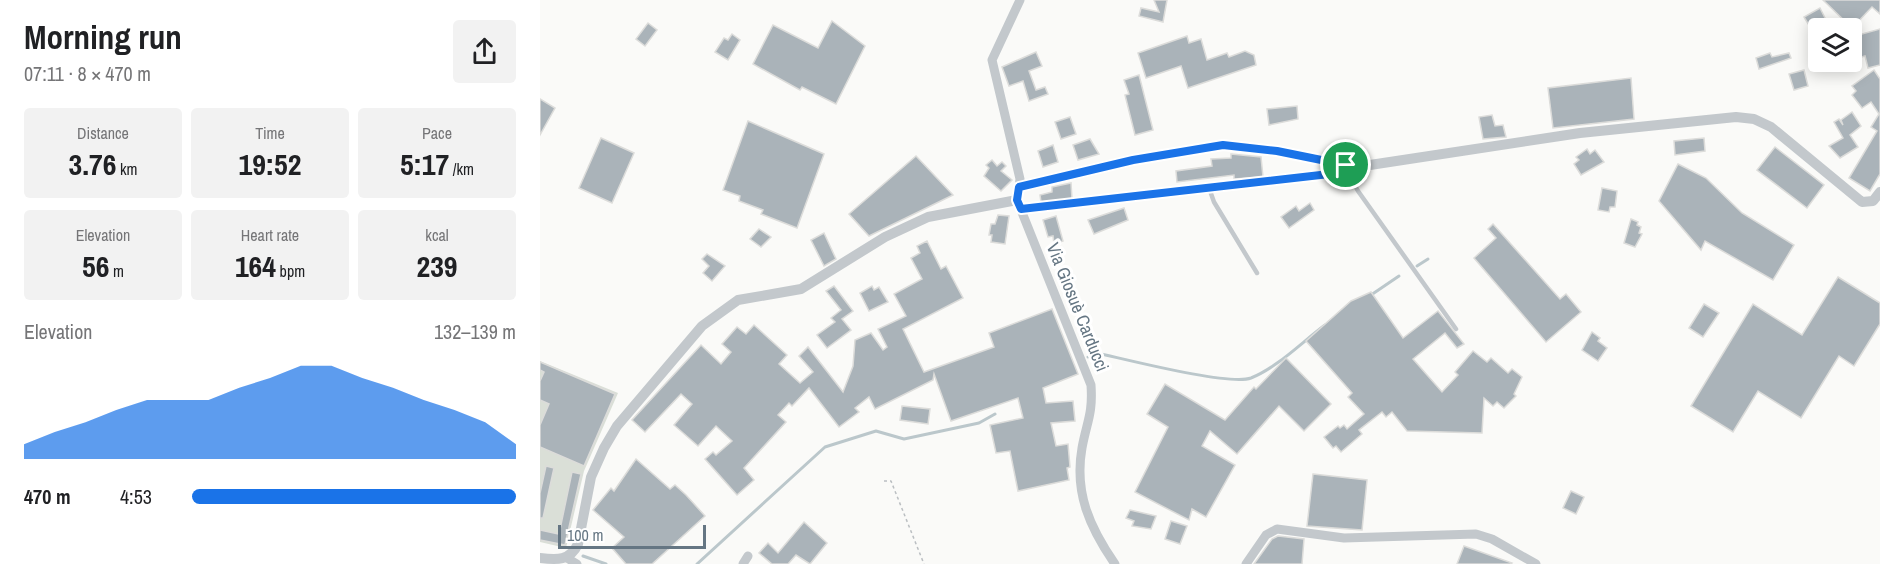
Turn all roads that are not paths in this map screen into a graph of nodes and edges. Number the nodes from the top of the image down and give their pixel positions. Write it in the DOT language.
graph roads {
  1 [pos="1020,0"];
  2 [pos="1346,168"];
  3 [pos="1019,187"];
  4 [pos="1209,188"];
  5 [pos="1880,192"];
  6 [pos="1019,204"];
  7 [pos="1257,273"];
  8 [pos="1456,329"];
  9 [pos="540,558"];
  10 [pos="572,561"];
  11 [pos="1115,564"];
  12 [pos="1246,564"];
  13 [pos="1536,564"];
  1 -- 3 [label="street"];
  2 -- 3 [label="street"];
  2 -- 4 [label="lane"];
  2 -- 5 [label="street"];
  2 -- 8 [label="lane"];
  3 -- 6 [label="street"];
  4 -- 6 [label="lane"];
  4 -- 7 [label="lane"];
  6 -- 10 [label="street"];
  6 -- 11 [label="street, Via Giosuè Carducci"];
  9 -- 10 [label="street"];
  12 -- 13 [label="street"];
}
